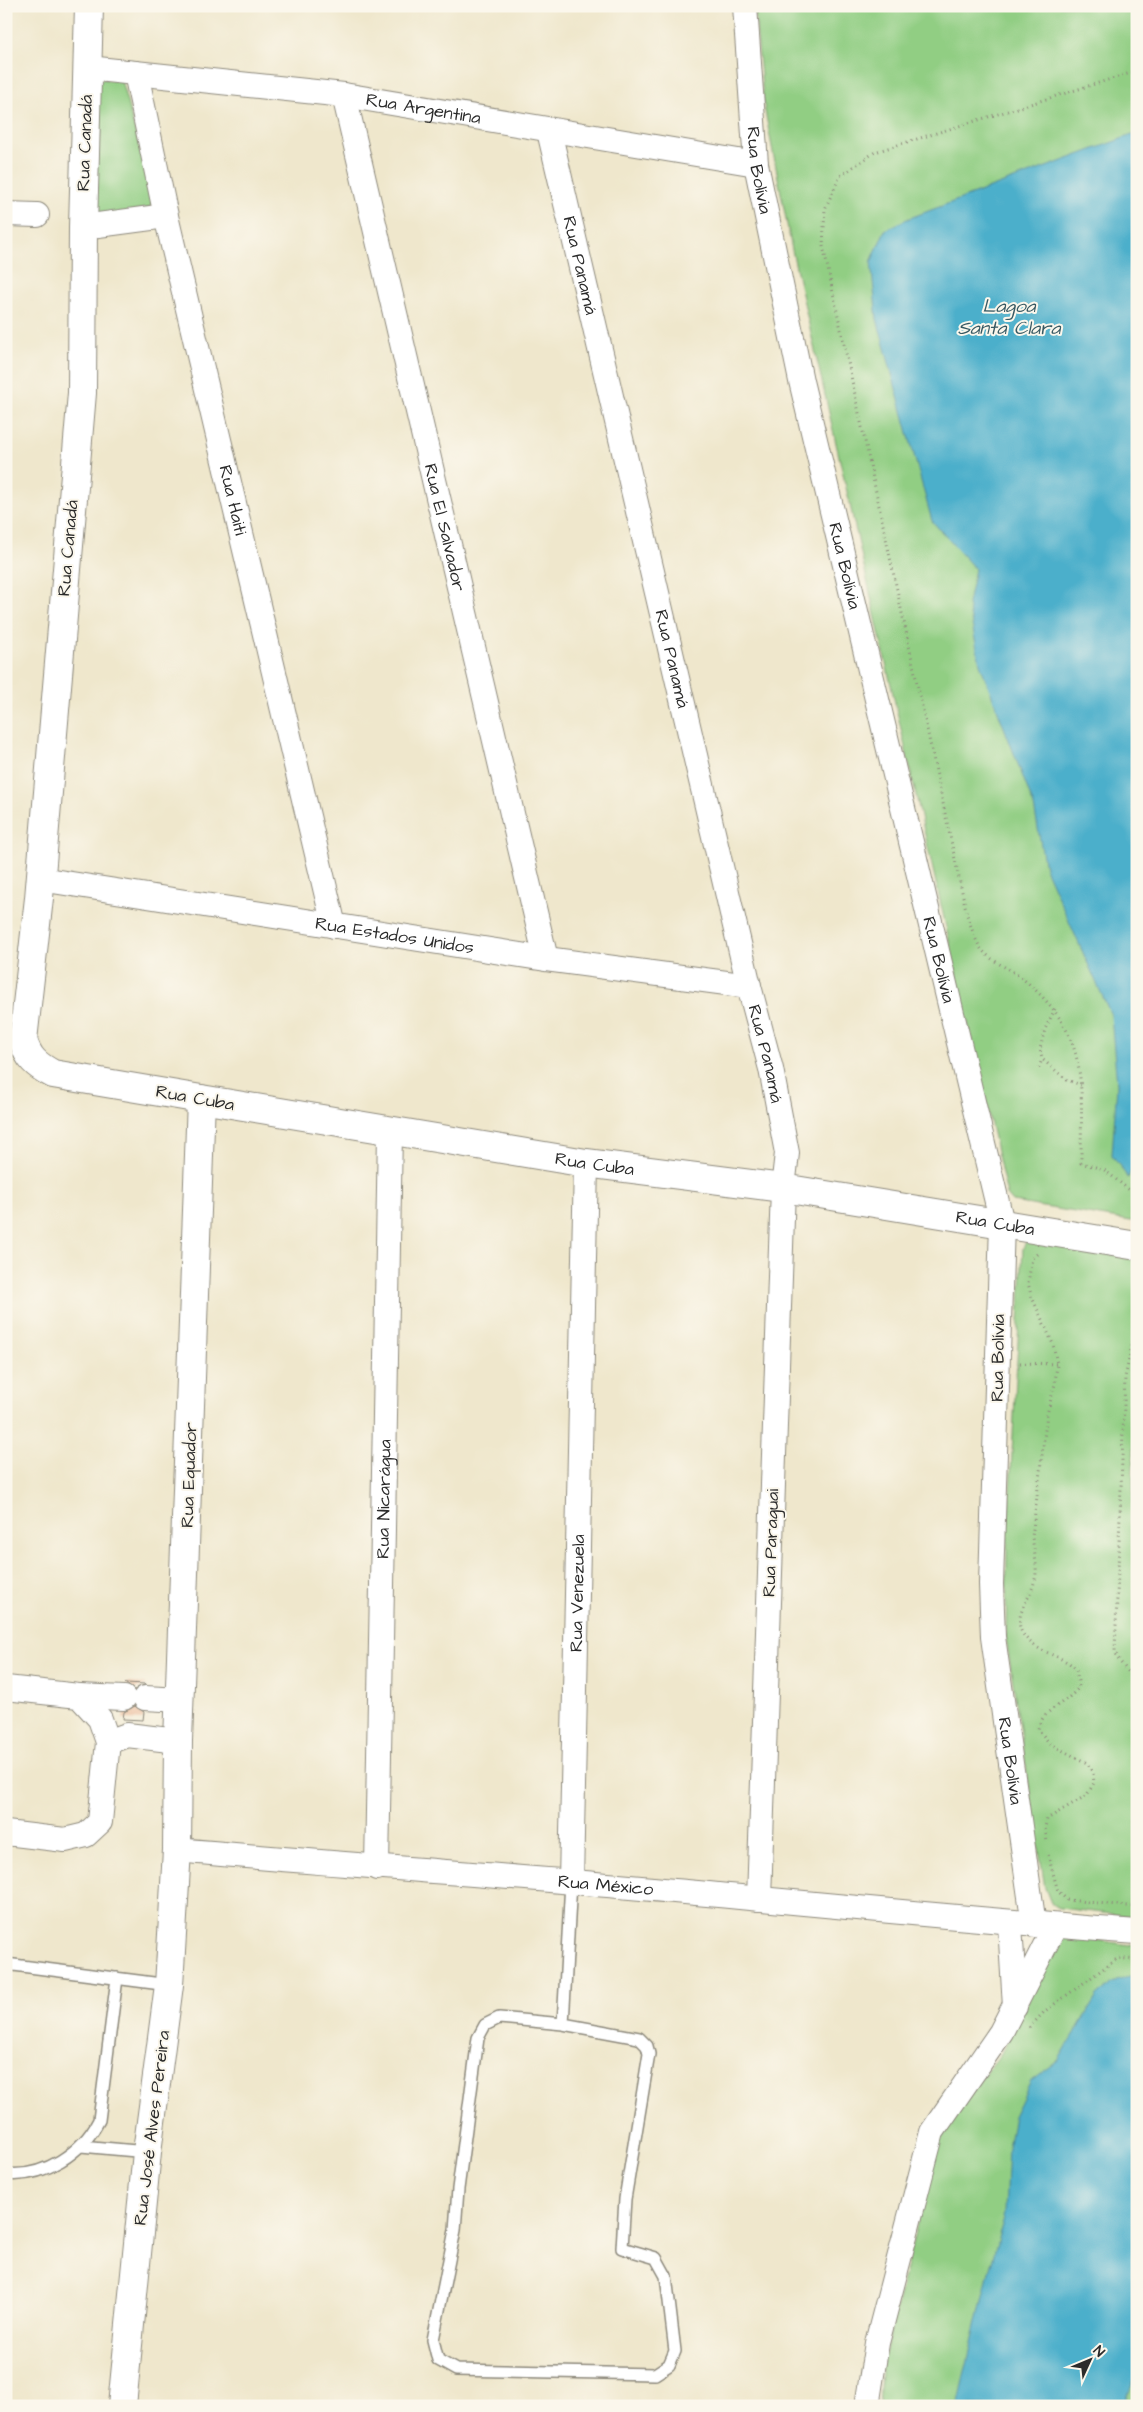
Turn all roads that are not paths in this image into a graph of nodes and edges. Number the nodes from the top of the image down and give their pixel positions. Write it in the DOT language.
graph roads {
  1 [pos="89,6"];
  2 [pos="745,6"];
  3 [pos="88,68"];
  4 [pos="136,72"];
  5 [pos="344,95"];
  6 [pos="549,131"];
  7 [pos="756,164"];
  8 [pos="6,214"];
  9 [pos="37,215"];
  10 [pos="166,216"];
  11 [pos="83,226"];
  12 [pos="40,879"];
  13 [pos="334,926"];
  14 [pos="546,959"];
  15 [pos="749,986"];
  16 [pos="53,1074"];
  17 [pos="201,1099"];
  18 [pos="390,1132"];
  19 [pos="586,1163"];
  20 [pos="783,1188"];
  21 [pos="1002,1223"];
  22 [pos="1137,1246"];
  23 [pos="6,1688"];
  24 [pos="79,1696"];
  25 [pos="181,1700"];
  26 [pos="178,1741"];
  27 [pos="108,1742"];
  28 [pos="6,1833"];
  29 [pos="177,1850"];
  30 [pos="377,1868"];
  31 [pos="571,1882"];
  32 [pos="759,1899"];
  33 [pos="1010,1924"];
  34 [pos="1045,1925"];
  35 [pos="1137,1932"];
  36 [pos="6,1964"];
  37 [pos="117,1978"];
  38 [pos="169,1985"];
  39 [pos="1015,2008"];
  40 [pos="562,2024"];
  41 [pos="82,2146"];
  42 [pos="148,2152"];
  43 [pos="6,2174"];
  44 [pos="122,2406"];
  45 [pos="867,2406"];
  1 -- 3 [label="main road, Rua Canadá"];
  2 -- 7 [label="street, Rua Bolívia"];
  3 -- 4 [label="street, Rua Argentina"];
  3 -- 11 [label="main road, Rua Canadá"];
  4 -- 5 [label="street, Rua Argentina"];
  4 -- 10 [label="street, Rua Haiti"];
  5 -- 6 [label="street, Rua Argentina"];
  5 -- 14 [label="street, Rua El Salvador"];
  6 -- 7 [label="street, Rua Argentina"];
  6 -- 15 [label="street, Rua Panamá"];
  7 -- 21 [label="street, Rua Bolívia"];
  8 -- 9 [label="street"];
  10 -- 11 [label="street"];
  10 -- 13 [label="street, Rua Haiti"];
  11 -- 12 [label="main road, Rua Canadá"];
  12 -- 13 [label="street, Rua Estados Unidos"];
  12 -- 16 [label="main road, Rua Canadá"];
  13 -- 14 [label="street, Rua Estados Unidos"];
  14 -- 15 [label="street, Rua Estados Unidos"];
  15 -- 20 [label="street, Rua Panamá"];
  16 -- 17 [label="main road, Rua Cuba"];
  17 -- 18 [label="main road, Rua Cuba"];
  17 -- 25 [label="main road, Rua Equador"];
  18 -- 19 [label="main road, Rua Cuba"];
  18 -- 30 [label="street, Rua Nicarágua"];
  19 -- 20 [label="main road, Rua Cuba"];
  19 -- 31 [label="street, Rua Venezuela"];
  20 -- 21 [label="main road, Rua Cuba"];
  20 -- 32 [label="street, Rua Paraguai"];
  21 -- 22 [label="main road, Rua Cuba"];
  21 -- 34 [label="street, Rua Bolívia"];
  23 -- 24 [label="street"];
  24 -- 25 [label="street"];
  24 -- 27 [label="street"];
  25 -- 26 [label="main road, Rua Equador"];
  26 -- 27 [label="street"];
  26 -- 29 [label="main road, Rua Equador"];
  27 -- 28 [label="street"];
  29 -- 30 [label="street, Rua México"];
  29 -- 38 [label="main road, Rua José Alves Pereira"];
  30 -- 31 [label="street, Rua México"];
  31 -- 32 [label="street, Rua México"];
  31 -- 40 [label="lane, Rua Venezuela"];
  32 -- 33 [label="street, Rua México"];
  33 -- 34 [label="street, Rua México"];
  33 -- 39 [label="street"];
  34 -- 35 [label="street, Rua México"];
  34 -- 39 [label="street"];
  36 -- 37 [label="lane"];
  37 -- 38 [label="lane"];
  37 -- 41 [label="lane"];
  38 -- 42 [label="main road, Rua José Alves Pereira"];
  39 -- 45 [label="street"];
  40 -- 40 [label="lane"];
  41 -- 42 [label="lane"];
  41 -- 43 [label="lane"];
  42 -- 44 [label="main road, Rua José Alves Pereira"];
}
